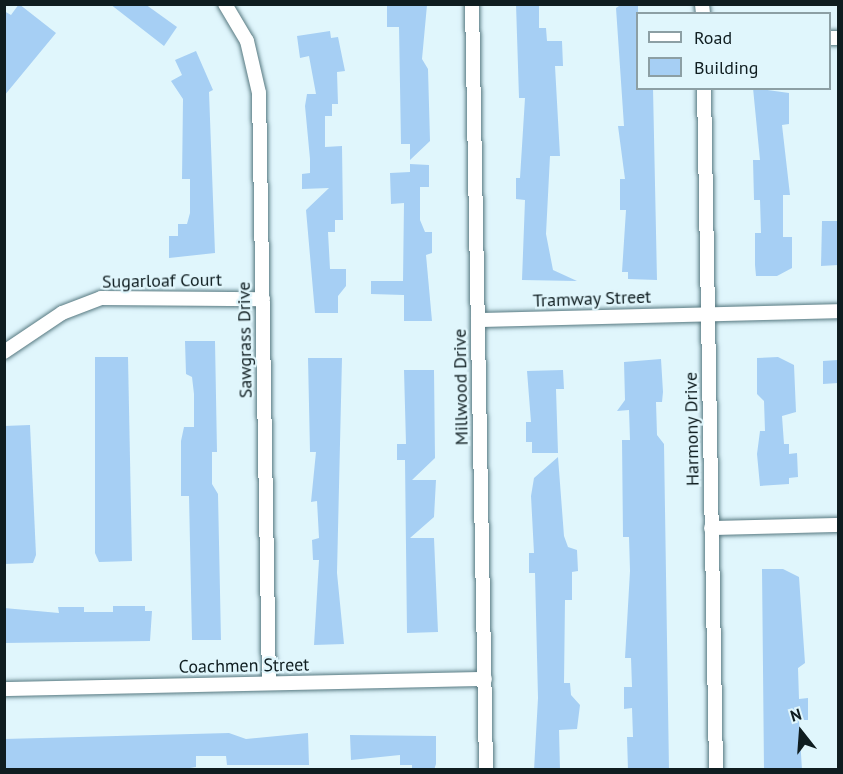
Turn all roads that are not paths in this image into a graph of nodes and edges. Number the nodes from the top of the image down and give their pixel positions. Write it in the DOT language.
graph roads {
  1 [pos="225,4"];
  2 [pos="472,4"];
  3 [pos="704,90"];
  4 [pos="263,299"];
  5 [pos="838,311"];
  6 [pos="708,314"];
  7 [pos="478,320"];
  8 [pos="4,352"];
  9 [pos="838,525"];
  10 [pos="711,528"];
  11 [pos="484,679"];
  12 [pos="269,683"];
  13 [pos="4,689"];
  14 [pos="486,770"];
  15 [pos="716,770"];
  1 -- 4 [label="street, Sawgrass Drive"];
  2 -- 7 [label="street, Millwood Drive"];
  3 -- 6 [label="street, Harmony Drive"];
  4 -- 8 [label="street, Sugarloaf Court"];
  4 -- 12 [label="street, Sawgrass Drive"];
  5 -- 6 [label="street, Tramway Street"];
  6 -- 7 [label="street, Tramway Street"];
  6 -- 10 [label="street, Harmony Drive"];
  7 -- 11 [label="street, Millwood Drive"];
  9 -- 10 [label="street"];
  10 -- 15 [label="street, Harmony Drive"];
  11 -- 12 [label="street, Coachmen Street"];
  11 -- 14 [label="street, Millwood Drive"];
  12 -- 13 [label="street, Coachmen Street"];
}
